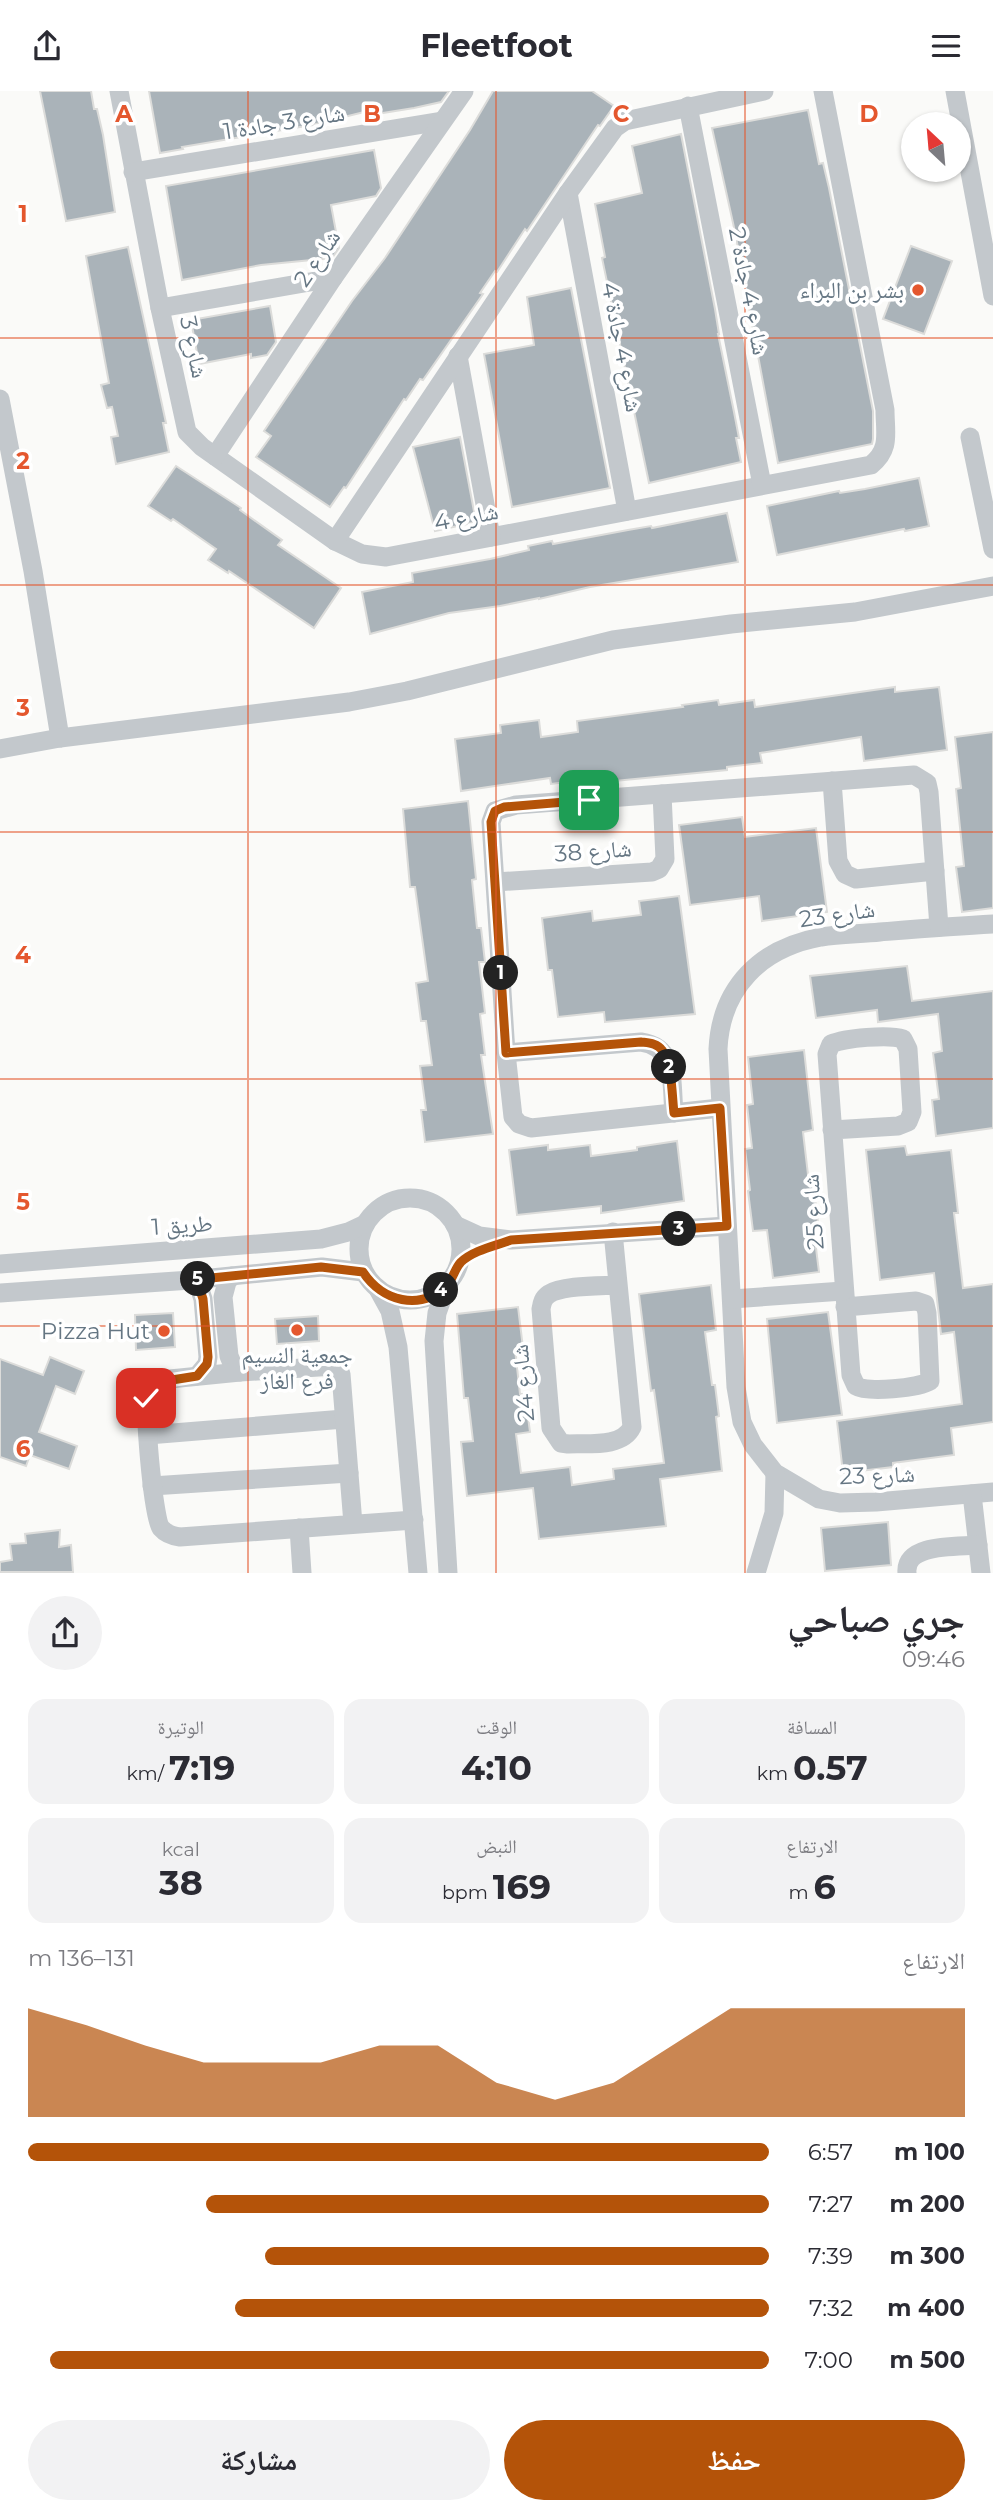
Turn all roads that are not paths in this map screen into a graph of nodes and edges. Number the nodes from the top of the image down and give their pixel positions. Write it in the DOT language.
graph roads {
  1 [pos="119,91"];
  2 [pos="464,91"];
  3 [pos="764,91"];
  4 [pos="823,91"];
  5 [pos="955,91"];
  6 [pos="688,106"];
  7 [pos="442,121"];
  8 [pos="134,172"];
  9 [pos="568,193"];
  10 [pos="333,278"];
  11 [pos="993,296"];
  12 [pos="160,308"];
  13 [pos="458,356"];
  14 [pos="0,399"];
  15 [pos="970,437"];
  16 [pos="215,456"];
  17 [pos="762,485"];
  18 [pos="627,511"];
  19 [pos="491,537"];
  20 [pos="335,541"];
  21 [pos="993,549"];
  22 [pos="993,586"];
  23 [pos="60,738"];
  24 [pos="0,749"];
  25 [pos="832,781"];
  26 [pos="662,794"];
  27 [pos="934,871"];
  28 [pos="496,882"];
  29 [pos="993,924"];
  30 [pos="939,927"];
  31 [pos="506,1053"];
  32 [pos="720,1108"];
  33 [pos="674,1113"];
  34 [pos="832,1130"];
  35 [pos="365,1224"];
  36 [pos="455,1225"];
  37 [pos="727,1226"];
  38 [pos="612,1232"];
  39 [pos="511,1240"];
  40 [pos="460,1263"];
  41 [pos="0,1264"];
  42 [pos="363,1272"];
  43 [pos="232,1276"];
  44 [pos="191,1280"];
  45 [pos="447,1285"];
  46 [pos="618,1285"];
  47 [pos="379,1291"];
  48 [pos="0,1293"];
  49 [pos="732,1299"];
  50 [pos="844,1299"];
  51 [pos="240,1372"];
  52 [pos="197,1376"];
  53 [pos="344,1419"];
  54 [pos="148,1435"];
  55 [pos="349,1473"];
  56 [pos="775,1473"];
  57 [pos="152,1486"];
  58 [pos="993,1492"];
  59 [pos="972,1494"];
  60 [pos="414,1520"];
  61 [pos="353,1524"];
  62 [pos="299,1528"];
  63 [pos="978,1545"];
  64 [pos="302,1573"];
  65 [pos="418,1573"];
  66 [pos="448,1573"];
  67 [pos="756,1573"];
  68 [pos="907,1573"];
  69 [pos="981,1573"];
  1 -- 8 [label="street, شارع 3"];
  2 -- 7 [label="street, شارع 2"];
  3 -- 6 [label="street"];
  4 -- 17 [label="street, شارع 4"];
  5 -- 11 [label="street"];
  6 -- 9 [label="street"];
  6 -- 17 [label="street, شارع 4 جادة 2"];
  7 -- 8 [label="street, شارع 3 جادة 1"];
  7 -- 10 [label="street, شارع 2"];
  8 -- 12 [label="street, شارع 3"];
  9 -- 13 [label="street"];
  9 -- 18 [label="street, شارع 4 جادة 4"];
  10 -- 12 [label="street"];
  10 -- 16 [label="street, شارع 2"];
  12 -- 16 [label="street, شارع 3"];
  13 -- 19 [label="street"];
  13 -- 20 [label="street"];
  14 -- 23 [label="street"];
  15 -- 21 [label="street"];
  16 -- 20 [label="street, شارع 3"];
  17 -- 18 [label="street, شارع 4"];
  18 -- 19 [label="street, شارع 4"];
  19 -- 20 [label="street, شارع 4"];
  22 -- 23 [label="street"];
  23 -- 24 [label="street"];
  25 -- 26 [label="street"];
  25 -- 27 [label="street"];
  25 -- 27 [label="street"];
  26 -- 28 [label="street"];
  26 -- 28 [label="street, شارع 38"];
  27 -- 30 [label="street"];
  28 -- 31 [label="street"];
  29 -- 30 [label="street, شارع 23"];
  30 -- 32 [label="street, شارع 23"];
  31 -- 33 [label="street"];
  31 -- 33 [label="street"];
  32 -- 33 [label="street"];
  32 -- 37 [label="street, شارع 23"];
  34 -- 34 [label="street, شارع 25"];
  34 -- 50 [label="street, شارع 25"];
  35 -- 36 [label="street"];
  35 -- 41 [label="street, طريق 1"];
  35 -- 42 [label="street"];
  36 -- 39 [label="street"];
  36 -- 40 [label="street"];
  37 -- 38 [label="street"];
  37 -- 49 [label="street, شارع 23"];
  38 -- 39 [label="street"];
  38 -- 46 [label="street, شارع 24"];
  39 -- 40 [label="street"];
  40 -- 45 [label="street"];
  42 -- 43 [label="street"];
  42 -- 47 [label="street"];
  43 -- 44 [label="street"];
  43 -- 51 [label="street"];
  44 -- 48 [label="street"];
  44 -- 52 [label="street"];
  45 -- 47 [label="street"];
  45 -- 66 [label="street"];
  46 -- 46 [label="street, شارع 24"];
  47 -- 60 [label="street"];
  49 -- 50 [label="street, شارع 25"];
  49 -- 56 [label="street, شارع 23"];
  50 -- 50 [label="street, شارع 25"];
  51 -- 52 [label="street"];
  51 -- 53 [label="street"];
  52 -- 54 [label="street"];
  53 -- 54 [label="street"];
  53 -- 55 [label="street"];
  54 -- 57 [label="street"];
  55 -- 57 [label="street"];
  55 -- 61 [label="street"];
  56 -- 59 [label="street, شارع 23"];
  56 -- 67 [label="street"];
  57 -- 62 [label="street"];
  58 -- 59 [label="street, شارع 23"];
  59 -- 63 [label="street"];
  60 -- 61 [label="street"];
  60 -- 65 [label="street"];
  61 -- 62 [label="street"];
  62 -- 64 [label="street"];
  63 -- 68 [label="street"];
  63 -- 69 [label="street"];
}
